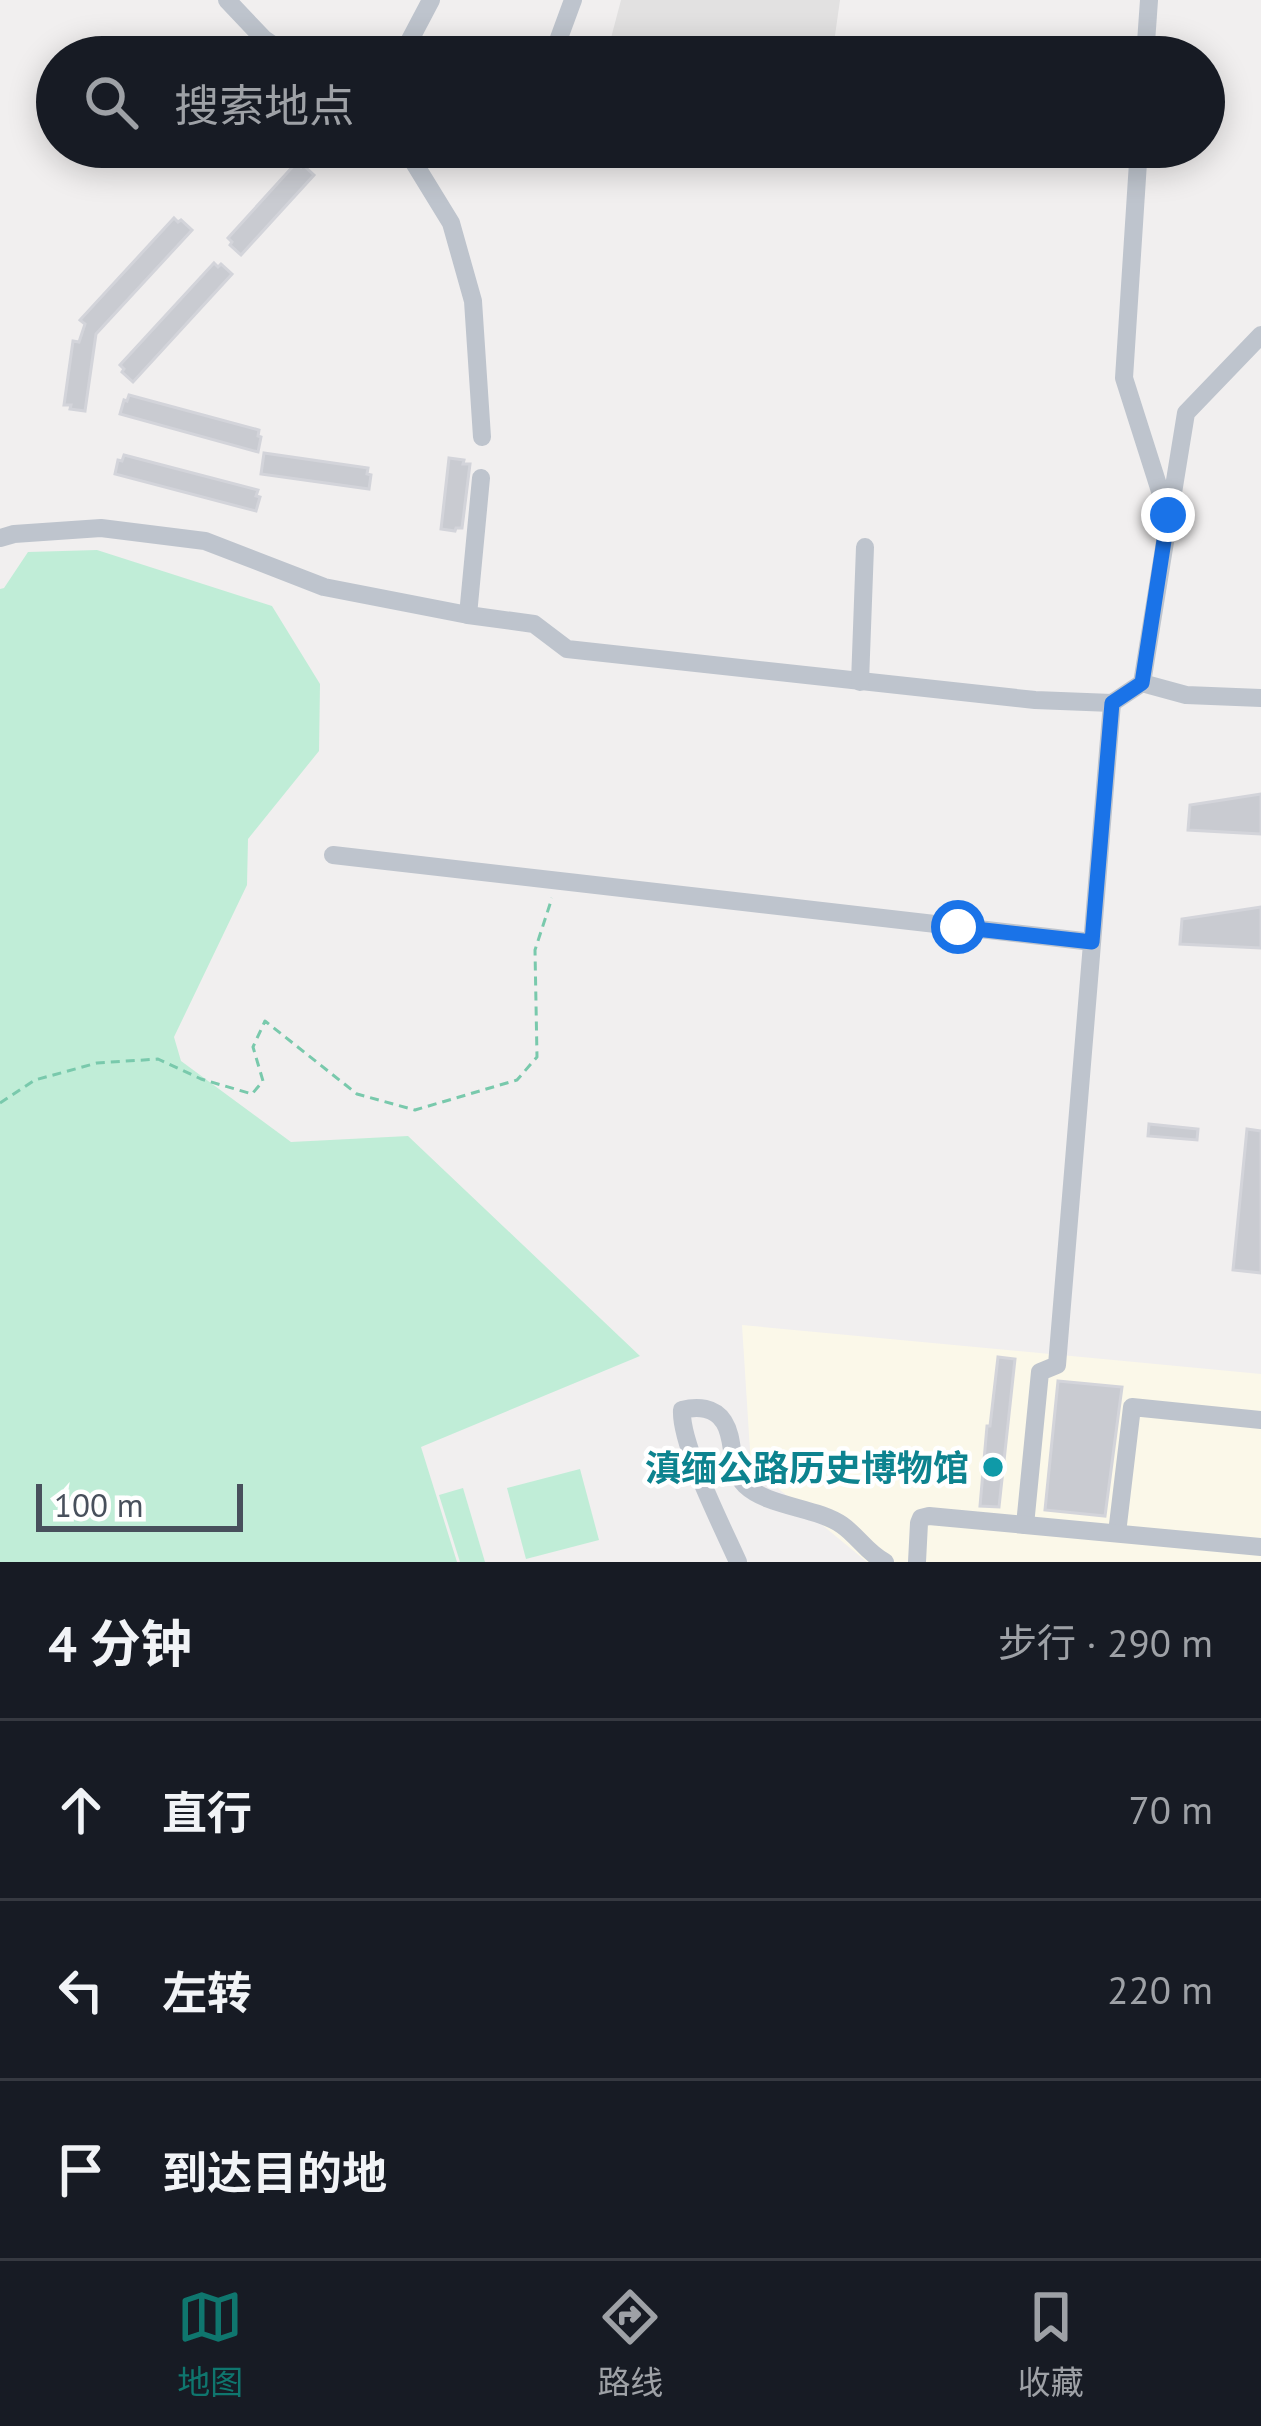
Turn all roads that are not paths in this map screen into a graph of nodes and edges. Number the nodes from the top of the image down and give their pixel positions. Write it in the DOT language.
graph roads {
  1 [pos="227,0"];
  2 [pos="431,0"];
  3 [pos="573,0"];
  4 [pos="1149,0"];
  5 [pos="261,36"];
  6 [pos="412,36"];
  7 [pos="560,36"];
  8 [pos="1146,36"];
  9 [pos="417,168"];
  10 [pos="1138,168"];
  11 [pos="1261,334"];
  12 [pos="482,437"];
  13 [pos="481,478"];
  14 [pos="1168,515"];
  15 [pos="0,538"];
  16 [pos="865,547"];
  17 [pos="468,615"];
  18 [pos="860,682"];
  19 [pos="1142,683"];
  20 [pos="1261,698"];
  21 [pos="1112,703"];
  22 [pos="333,855"];
  23 [pos="1092,942"];
  24 [pos="1261,1420"];
  25 [pos="1024,1525"];
  26 [pos="1117,1533"];
  27 [pos="1182,1539"];
  28 [pos="1261,1547"];
  29 [pos="737,1562"];
  30 [pos="885,1562"];
  31 [pos="917,1562"];
  32 [pos="1180,1562"];
  1 -- 5 [label="street"];
  2 -- 6 [label="street"];
  3 -- 7 [label="street"];
  4 -- 8 [label="street"];
  9 -- 12 [label="street"];
  10 -- 14 [label="street"];
  11 -- 14 [label="street"];
  13 -- 17 [label="street"];
  14 -- 19 [label="street"];
  15 -- 17 [label="street"];
  16 -- 18 [label="street"];
  17 -- 18 [label="street"];
  18 -- 21 [label="street"];
  19 -- 20 [label="street"];
  19 -- 21 [label="street"];
  21 -- 23 [label="street"];
  22 -- 23 [label="street"];
  23 -- 25 [label="street"];
  24 -- 26 [label="street"];
  25 -- 26 [label="street"];
  25 -- 31 [label="street"];
  26 -- 27 [label="street"];
  27 -- 28 [label="street"];
  27 -- 32 [label="street"];
  29 -- 30 [label="street"];
}
